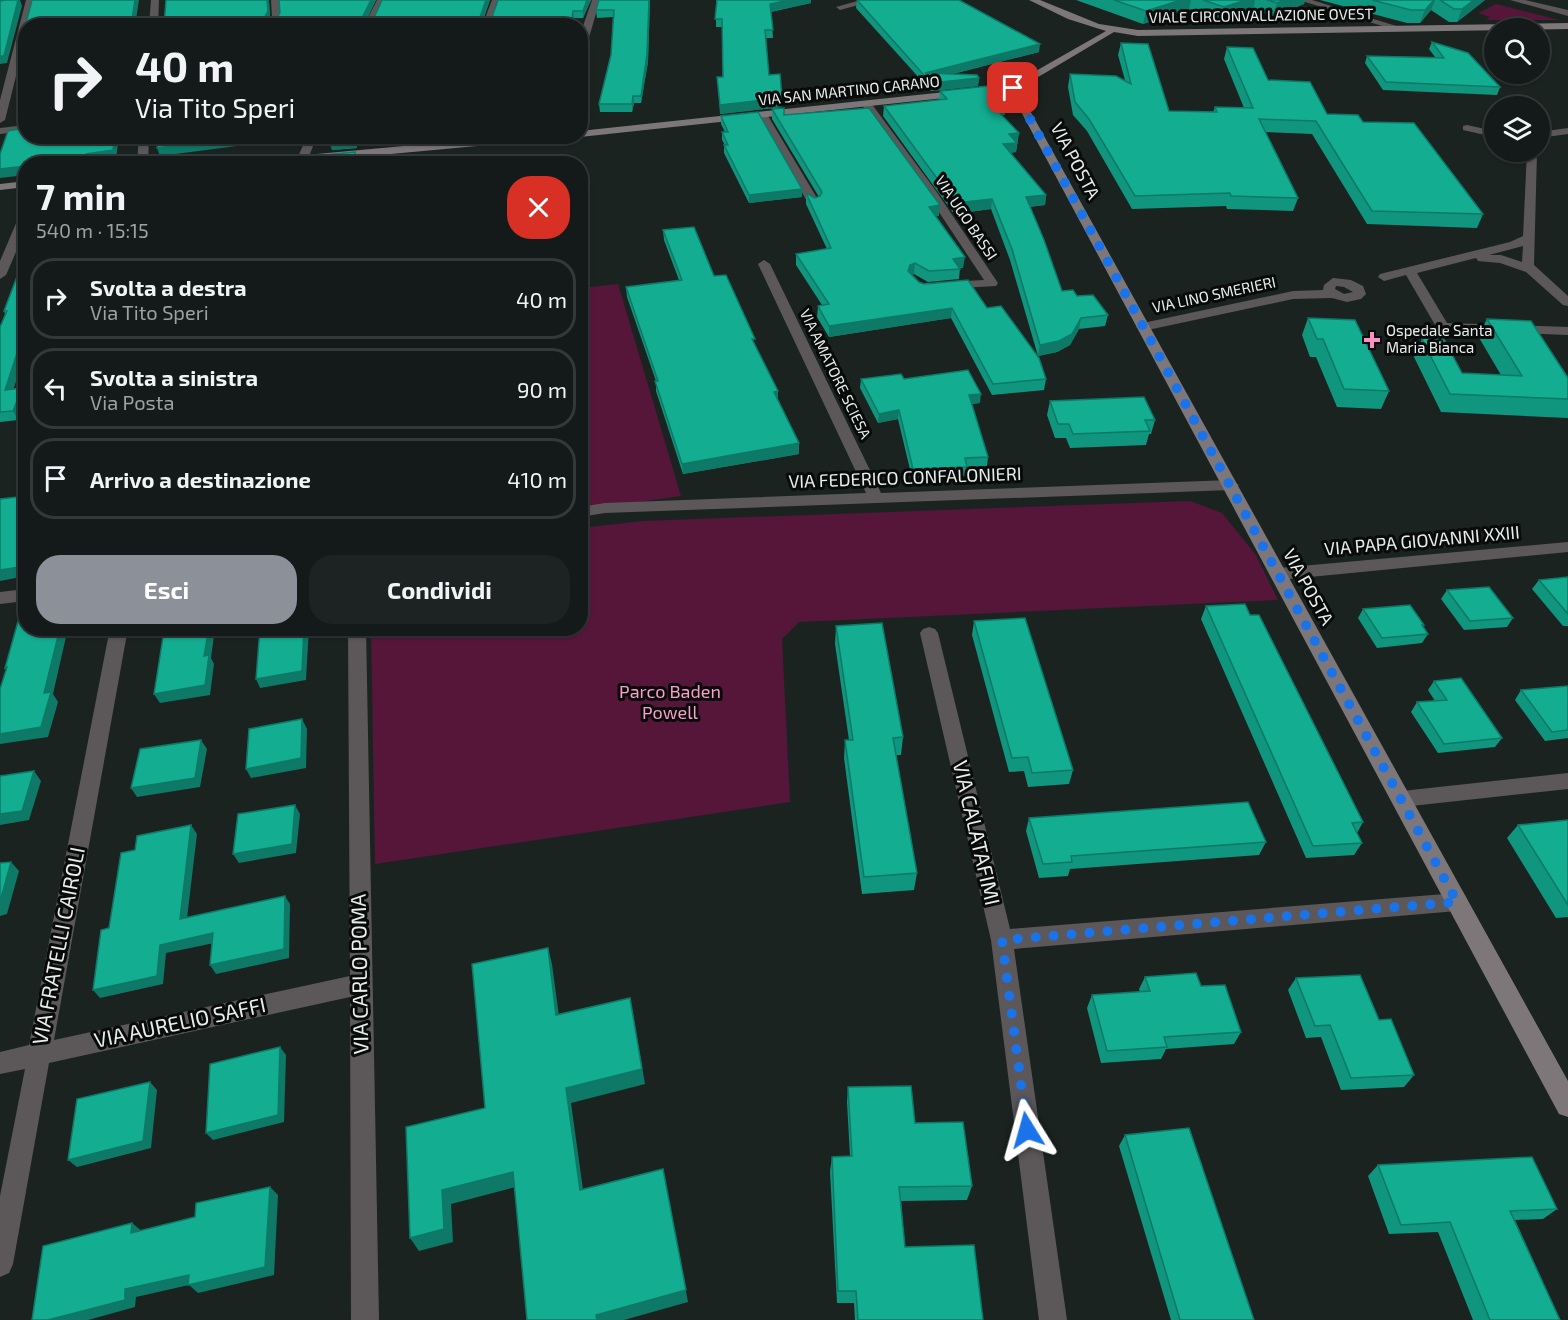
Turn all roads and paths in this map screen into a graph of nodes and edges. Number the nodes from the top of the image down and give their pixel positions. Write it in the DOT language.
graph roads {
  1 [pos="25,0"];
  2 [pos="155,0"];
  3 [pos="275,0"];
  4 [pos="381,0"];
  5 [pos="496,0"];
  6 [pos="596,0"];
  7 [pos="873,0"];
  8 [pos="1033,0"];
  9 [pos="1303,0"];
  10 [pos="1514,0"];
  11 [pos="840,7"];
  12 [pos="1568,13"];
  13 [pos="21,18"];
  14 [pos="154,18"];
  15 [pos="276,18"];
  16 [pos="372,18"];
  17 [pos="489,18"];
  18 [pos="588,26"];
  19 [pos="1568,26"];
  20 [pos="1401,29"];
  21 [pos="1111,31"];
  22 [pos="18,34"];
  23 [pos="1013,88"];
  24 [pos="867,105"];
  25 [pos="763,116"];
  26 [pos="0,120"];
  27 [pos="1467,128"];
  28 [pos="18,129"];
  29 [pos="1568,130"];
  30 [pos="0,131"];
  31 [pos="1484,132"];
  32 [pos="588,133"];
  33 [pos="1550,133"];
  34 [pos="474,144"];
  35 [pos="352,156"];
  36 [pos="1530,162"];
  37 [pos="18,185"];
  38 [pos="0,187"];
  39 [pos="814,203"];
  40 [pos="18,233"];
  41 [pos="1529,238"];
  42 [pos="764,264"];
  43 [pos="1442,264"];
  44 [pos="1530,269"];
  45 [pos="1410,271"];
  46 [pos="0,275"];
  47 [pos="1384,276"];
  48 [pos="1335,283"];
  49 [pos="935,287"];
  50 [pos="1568,302"];
  51 [pos="1143,327"];
  52 [pos="1568,331"];
  53 [pos="1231,485"];
  54 [pos="876,498"];
  55 [pos="588,511"];
  56 [pos="1568,547"];
  57 [pos="1279,574"];
  58 [pos="18,595"];
  59 [pos="0,598"];
  60 [pos="928,633"];
  61 [pos="117,636"];
  62 [pos="357,636"];
  63 [pos="1568,781"];
  64 [pos="1402,799"];
  65 [pos="1457,902"];
  66 [pos="1002,940"];
  67 [pos="360,984"];
  68 [pos="39,1054"];
  69 [pos="0,1063"];
  70 [pos="1568,1105"];
  71 [pos="0,1264"];
  72 [pos="365,1320"];
  73 [pos="1053,1320"];
  1 -- 13 [label="street"];
  2 -- 14 [label="street"];
  3 -- 15 [label="street"];
  4 -- 16 [label="street"];
  5 -- 17 [label="street"];
  6 -- 18 [label="street"];
  7 -- 11 [label="street"];
  8 -- 21 [label="street, VIALE CIRCONVALLAZIONE OVEST"];
  9 -- 20 [label="street"];
  10 -- 12 [label="street"];
  19 -- 20 [label="street, VIALE CIRCONVALLAZIONE OVEST"];
  20 -- 21 [label="street, VIALE CIRCONVALLAZIONE OVEST"];
  21 -- 23 [label="street"];
  22 -- 26 [label="street"];
  23 -- 24 [label="street, VIA SAN MARTINO CARANO"];
  23 -- 51 [label="street, VIA POSTA"];
  24 -- 25 [label="street, VIA SAN MARTINO CARANO"];
  24 -- 49 [label="street, VIA UGO BASSI"];
  25 -- 32 [label="street, VIA SAN MARTINO CARANO"];
  25 -- 39 [label="street"];
  27 -- 31 [label="street"];
  28 -- 30 [label="street"];
  29 -- 33 [label="street"];
  34 -- 35 [label="street"];
  36 -- 41 [label="street"];
  37 -- 38 [label="street"];
  40 -- 46 [label="street"];
  41 -- 43 [label="street"];
  41 -- 44 [label="street"];
  42 -- 54 [label="street, VIA AMATORE SCIESA"];
  43 -- 44 [label="street"];
  43 -- 45 [label="street"];
  44 -- 50 [label="street"];
  45 -- 47 [label="street"];
  45 -- 52 [label="street"];
  48 -- 51 [label="street, VIA LINO SMERIERI"];
  51 -- 53 [label="street, VIA POSTA"];
  53 -- 54 [label="street, VIA FEDERICO CONFALONIERI"];
  53 -- 57 [label="street, VIA POSTA"];
  54 -- 55 [label="street, VIA FEDERICO CONFALONIERI"];
  56 -- 57 [label="street, VIA PAPA GIOVANNI XXIII"];
  57 -- 64 [label="street, VIA POSTA"];
  58 -- 59 [label="street"];
  60 -- 66 [label="street, VIA CALATAFIMI"];
  61 -- 68 [label="street, VIA FRATELLI CAIROLI"];
  62 -- 67 [label="street, VIA CARLO POMA"];
  63 -- 64 [label="street"];
  64 -- 65 [label="street, VIA POSTA"];
  65 -- 66 [label="street"];
  65 -- 70 [label="street, VIA POSTA"];
  66 -- 73 [label="street, VIA CALATAFIMI"];
  67 -- 68 [label="street, VIA AURELIO SAFFI"];
  67 -- 72 [label="street, VIA CARLO POMA"];
  68 -- 69 [label="street, VIA AURELIO SAFFI"];
  68 -- 71 [label="street, VIA FRATELLI CAIROLI"];
}
